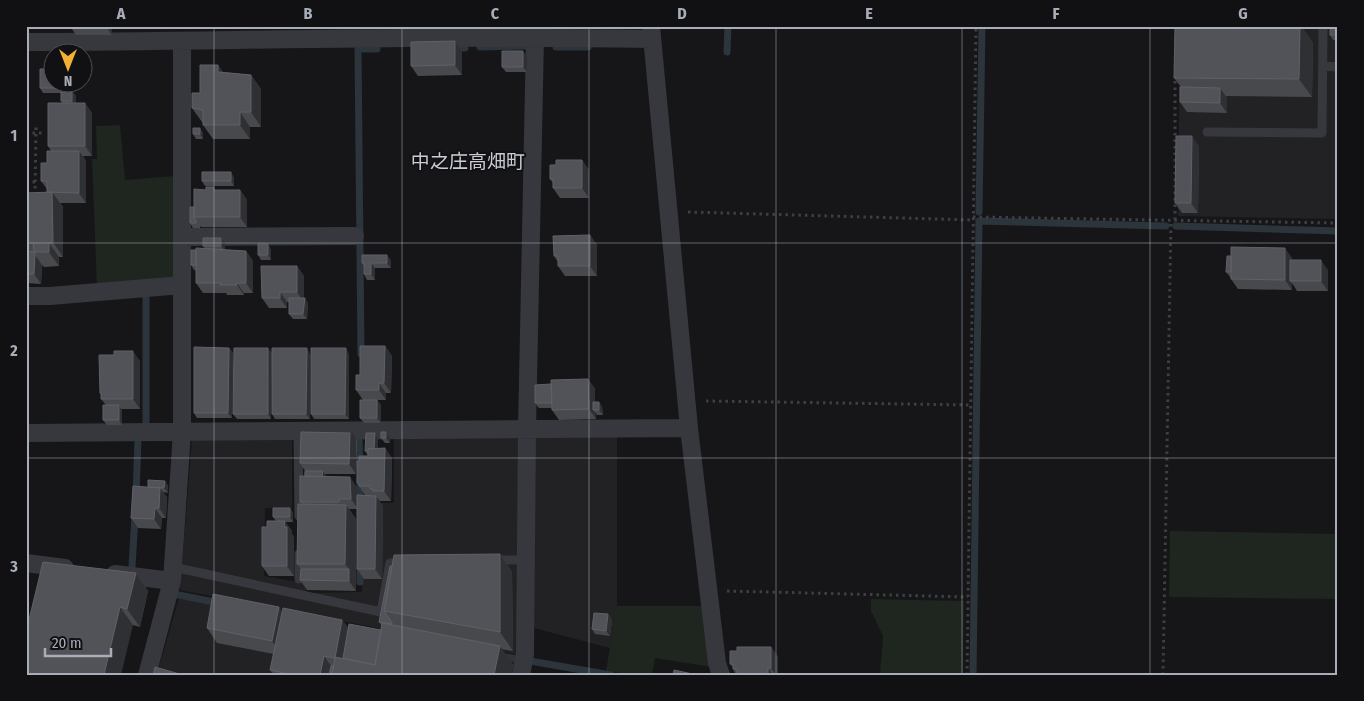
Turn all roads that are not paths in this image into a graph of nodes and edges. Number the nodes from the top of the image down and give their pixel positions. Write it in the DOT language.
graph roads {
  1 [pos="1323,26"];
  2 [pos="651,32"];
  3 [pos="353,33"];
  4 [pos="539,33"];
  5 [pos="182,41"];
  6 [pos="26,42"];
  7 [pos="1322,66"];
  8 [pos="1338,67"];
  9 [pos="1207,132"];
  10 [pos="355,236"];
  11 [pos="182,237"];
  12 [pos="182,286"];
  13 [pos="26,296"];
  14 [pos="689,428"];
  15 [pos="527,430"];
  16 [pos="182,432"];
  17 [pos="298,432"];
  18 [pos="26,433"];
  19 [pos="299,530"];
  20 [pos="299,549"];
  21 [pos="526,560"];
  22 [pos="487,561"];
  23 [pos="410,562"];
  24 [pos="26,564"];
  25 [pos="172,574"];
  26 [pos="299,579"];
  27 [pos="146,675"];
  28 [pos="521,675"];
  29 [pos="721,675"];
  1 -- 7 [label="lane"];
  2 -- 4 [label="street"];
  2 -- 14 [label="street"];
  3 -- 4 [label="street"];
  3 -- 5 [label="street"];
  4 -- 15 [label="street"];
  5 -- 6 [label="street"];
  5 -- 11 [label="street"];
  7 -- 8 [label="lane"];
  7 -- 9 [label="lane"];
  10 -- 11 [label="street"];
  11 -- 12 [label="street"];
  12 -- 13 [label="street"];
  12 -- 16 [label="street"];
  14 -- 15 [label="street"];
  14 -- 29 [label="street"];
  15 -- 17 [label="street"];
  15 -- 21 [label="street"];
  16 -- 17 [label="street"];
  16 -- 18 [label="street"];
  16 -- 25 [label="street"];
  17 -- 19 [label="lane"];
  20 -- 26 [label="lane"];
  21 -- 22 [label="lane"];
  21 -- 28 [label="street"];
  23 -- 25 [label="lane"];
  24 -- 25 [label="street"];
  25 -- 27 [label="street"];
}
